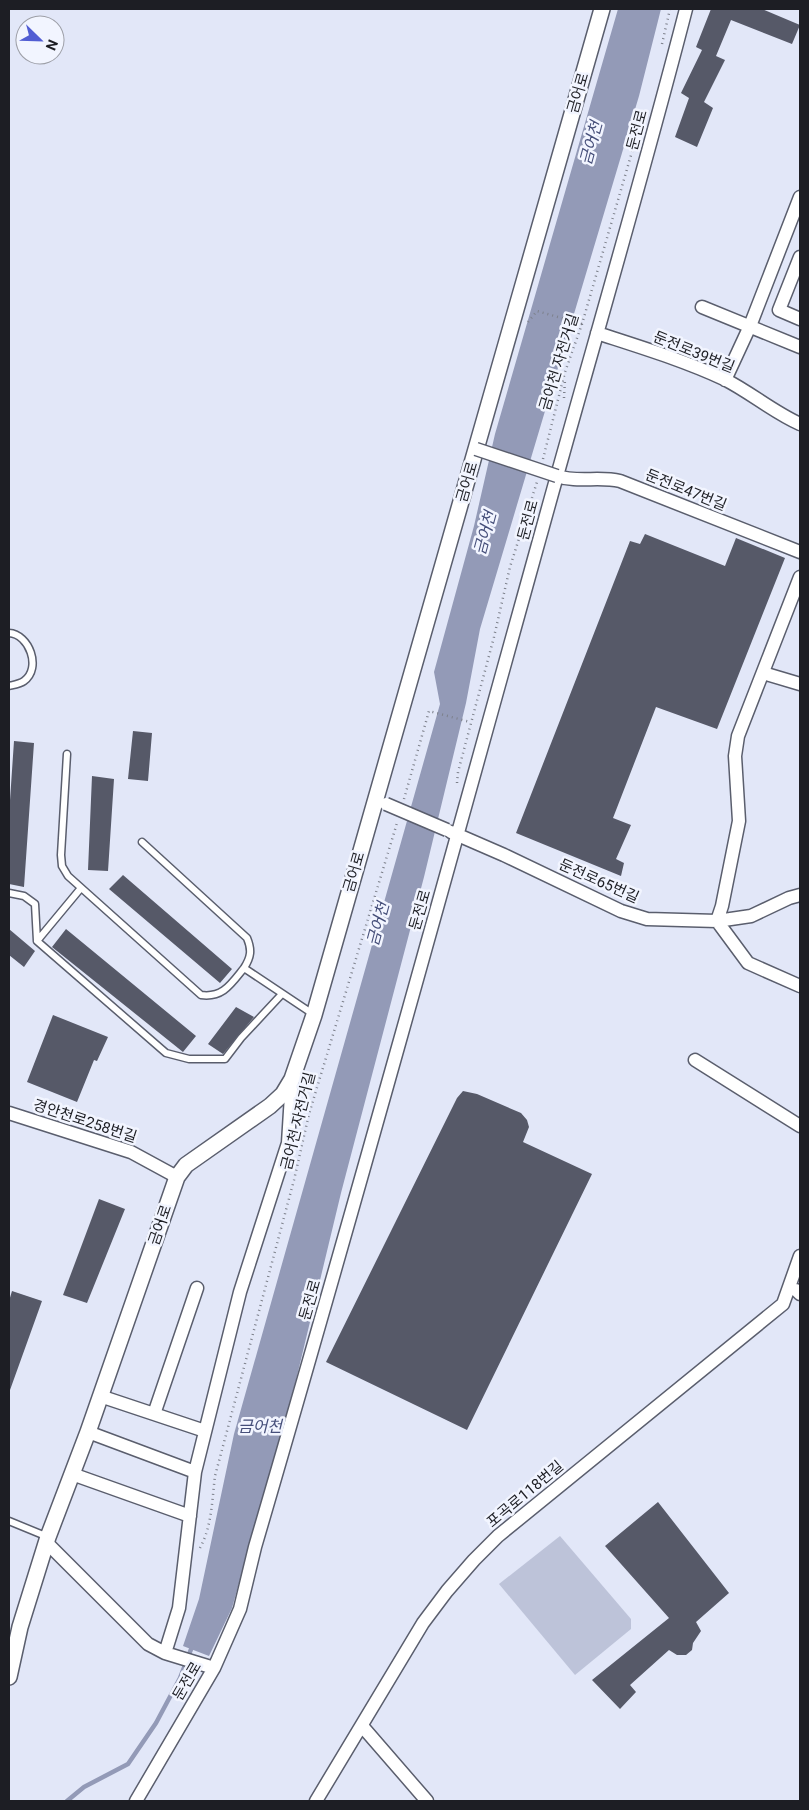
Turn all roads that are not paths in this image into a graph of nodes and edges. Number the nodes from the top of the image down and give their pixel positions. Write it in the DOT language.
graph roads {
  1 [pos="602,9"];
  2 [pos="686,9"];
  3 [pos="800,198"];
  4 [pos="800,258"];
  5 [pos="702,307"];
  6 [pos="800,319"];
  7 [pos="750,326"];
  8 [pos="597,333"];
  9 [pos="800,347"];
  10 [pos="724,380"];
  11 [pos="800,424"];
  12 [pos="476,450"];
  13 [pos="557,476"];
  14 [pos="800,552"];
  15 [pos="800,577"];
  16 [pos="9,633"];
  17 [pos="763,673"];
  18 [pos="800,684"];
  19 [pos="9,686"];
  20 [pos="67,754"];
  21 [pos="380,802"];
  22 [pos="452,833"];
  23 [pos="142,842"];
  24 [pos="81,888"];
  25 [pos="9,893"];
  26 [pos="800,895"];
  27 [pos="718,921"];
  28 [pos="37,941"];
  29 [pos="244,968"];
  30 [pos="800,986"];
  31 [pos="282,994"];
  32 [pos="314,1015"];
  33 [pos="695,1060"];
  34 [pos="292,1079"];
  35 [pos="9,1113"];
  36 [pos="800,1126"];
  37 [pos="177,1177"];
  38 [pos="800,1256"];
  39 [pos="197,1288"];
  40 [pos="799,1290"];
  41 [pos="783,1304"];
  42 [pos="100,1396"];
  43 [pos="154,1414"];
  44 [pos="205,1430"];
  45 [pos="88,1432"];
  46 [pos="195,1472"];
  47 [pos="72,1474"];
  48 [pos="190,1516"];
  49 [pos="9,1521"];
  50 [pos="47,1540"];
  51 [pos="165,1653"];
  52 [pos="214,1668"];
  53 [pos="9,1677"];
  54 [pos="362,1726"];
  55 [pos="136,1801"];
  56 [pos="316,1801"];
  57 [pos="426,1801"];
  1 -- 12 [label="street, 금어로"];
  2 -- 8 [label="street, 둔전로"];
  3 -- 7 [label="street"];
  4 -- 6 [label="street"];
  5 -- 7 [label="street"];
  7 -- 9 [label="street"];
  7 -- 10 [label="street"];
  8 -- 10 [label="street, 둔전로39번길"];
  8 -- 13 [label="street, 둔전로"];
  10 -- 11 [label="street, 둔전로39번길"];
  12 -- 13 [label="street, 둔전로47번길, bridge"];
  12 -- 21 [label="street, 금어로"];
  13 -- 14 [label="street, 둔전로47번길"];
  13 -- 22 [label="street, 둔전로"];
  15 -- 17 [label="street"];
  16 -- 19 [label="lane"];
  17 -- 18 [label="street"];
  17 -- 27 [label="street"];
  20 -- 24 [label="lane"];
  21 -- 22 [label="street, 둔전로65번길, bridge"];
  21 -- 32 [label="street, 금어로"];
  22 -- 27 [label="street, 둔전로65번길"];
  22 -- 52 [label="street, 둔전로"];
  23 -- 29 [label="lane"];
  24 -- 28 [label="lane"];
  24 -- 29 [label="lane"];
  25 -- 28 [label="lane"];
  26 -- 27 [label="street, 둔전로65번길"];
  27 -- 30 [label="street"];
  28 -- 31 [label="lane"];
  29 -- 31 [label="lane"];
  31 -- 32 [label="lane"];
  32 -- 34 [label="street, 금어로"];
  33 -- 36 [label="street"];
  34 -- 37 [label="street, 금어로"];
  34 -- 44 [label="street"];
  35 -- 37 [label="street, 경안천로258번길"];
  37 -- 42 [label="street, 금어로"];
  38 -- 41 [label="street"];
  39 -- 43 [label="street"];
  40 -- 41 [label="street, 포곡로118번길"];
  41 -- 54 [label="street, 포곡로118번길"];
  42 -- 43 [label="street"];
  42 -- 45 [label="street, 금어로"];
  43 -- 44 [label="street"];
  44 -- 46 [label="street"];
  45 -- 46 [label="street"];
  45 -- 47 [label="street, 금어로"];
  46 -- 48 [label="street"];
  47 -- 48 [label="street"];
  47 -- 50 [label="street, 금어로"];
  48 -- 51 [label="street"];
  49 -- 50 [label="lane"];
  50 -- 51 [label="street"];
  50 -- 53 [label="street, 금어로"];
  51 -- 52 [label="street"];
  52 -- 55 [label="street, 둔전로"];
  54 -- 56 [label="street, 포곡로118번길"];
  54 -- 57 [label="street"];
}
